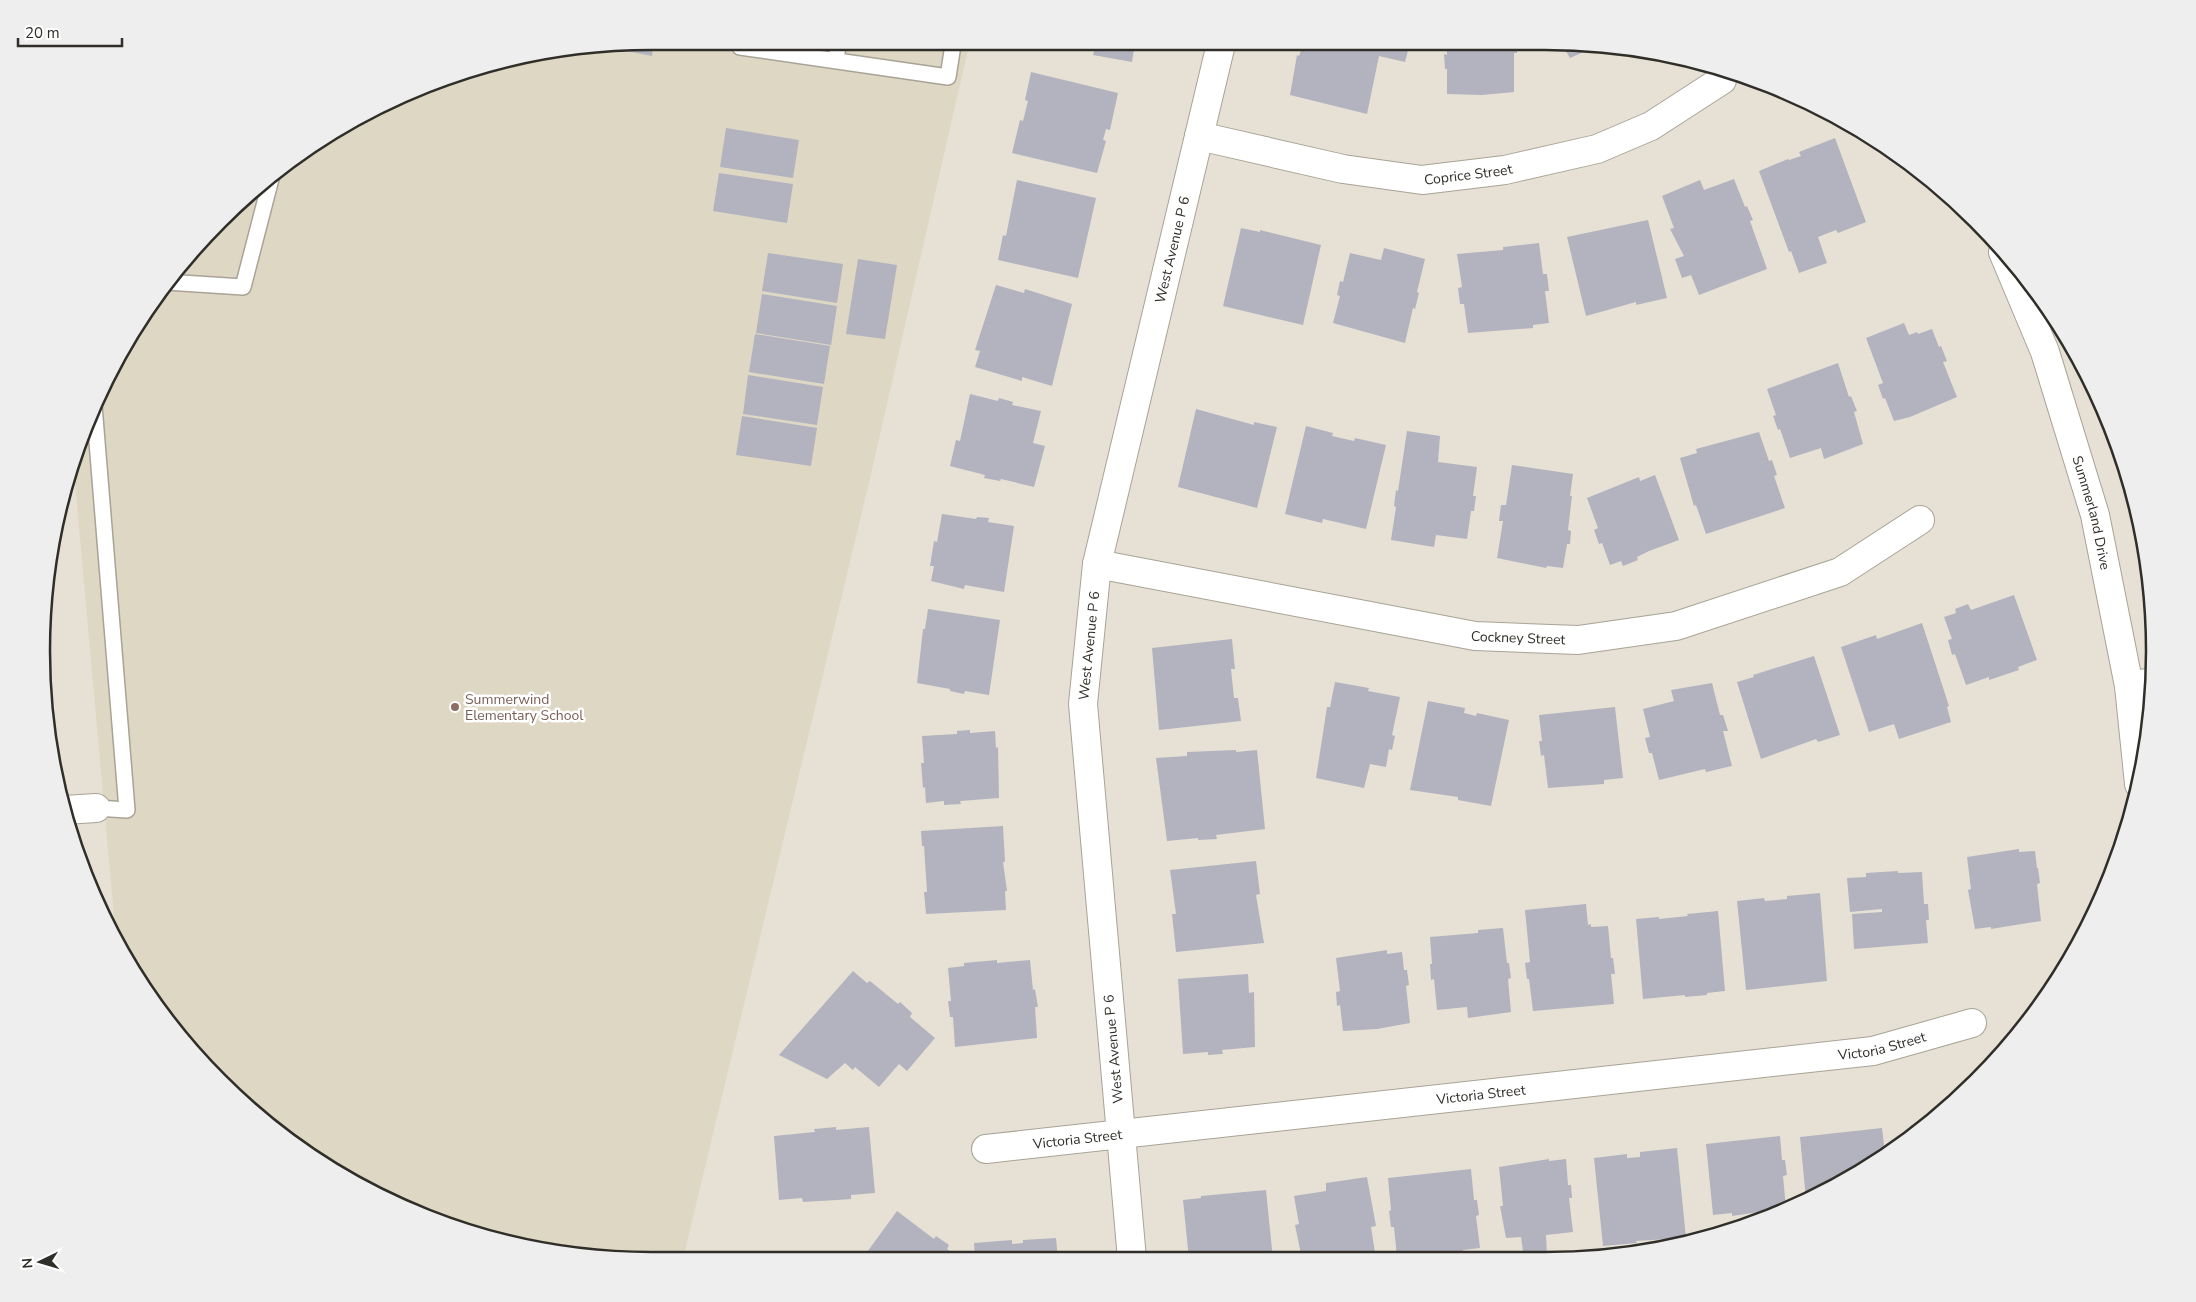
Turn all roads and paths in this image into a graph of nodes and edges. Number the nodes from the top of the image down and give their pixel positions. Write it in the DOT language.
graph roads {
  1 [pos="766,50"];
  2 [pos="837,50"];
  3 [pos="952,50"];
  4 [pos="1220,50"];
  5 [pos="836,61"];
  6 [pos="1722,80"];
  7 [pos="1199,136"];
  8 [pos="266,190"];
  9 [pos="2012,273"];
  10 [pos="176,283"];
  11 [pos="95,423"];
  12 [pos="1920,520"];
  13 [pos="1097,564"];
  14 [pos="2140,684"];
  15 [pos="2139,738"];
  16 [pos="96,808"];
  17 [pos="71,810"];
  18 [pos="1972,1023"];
  19 [pos="1121,1135"];
  20 [pos="986,1149"];
  21 [pos="1131,1252"];
  1 -- 5 [label="lane"];
  2 -- 5 [label="lane"];
  3 -- 5 [label="lane"];
  4 -- 7 [label="street, West Avenue P 6"];
  6 -- 7 [label="street, Coprice Street"];
  7 -- 13 [label="street, West Avenue P 6"];
  8 -- 10 [label="lane"];
  9 -- 14 [label="street, Summerland Drive"];
  11 -- 16 [label="lane"];
  12 -- 13 [label="street, Cockney Street"];
  13 -- 19 [label="street, West Avenue P 6"];
  14 -- 15 [label="street, Summerland Drive"];
  16 -- 17 [label="street"];
  18 -- 19 [label="street, Victoria Street"];
  19 -- 20 [label="street, Victoria Street"];
  19 -- 21 [label="street, West Avenue P 6"];
}
